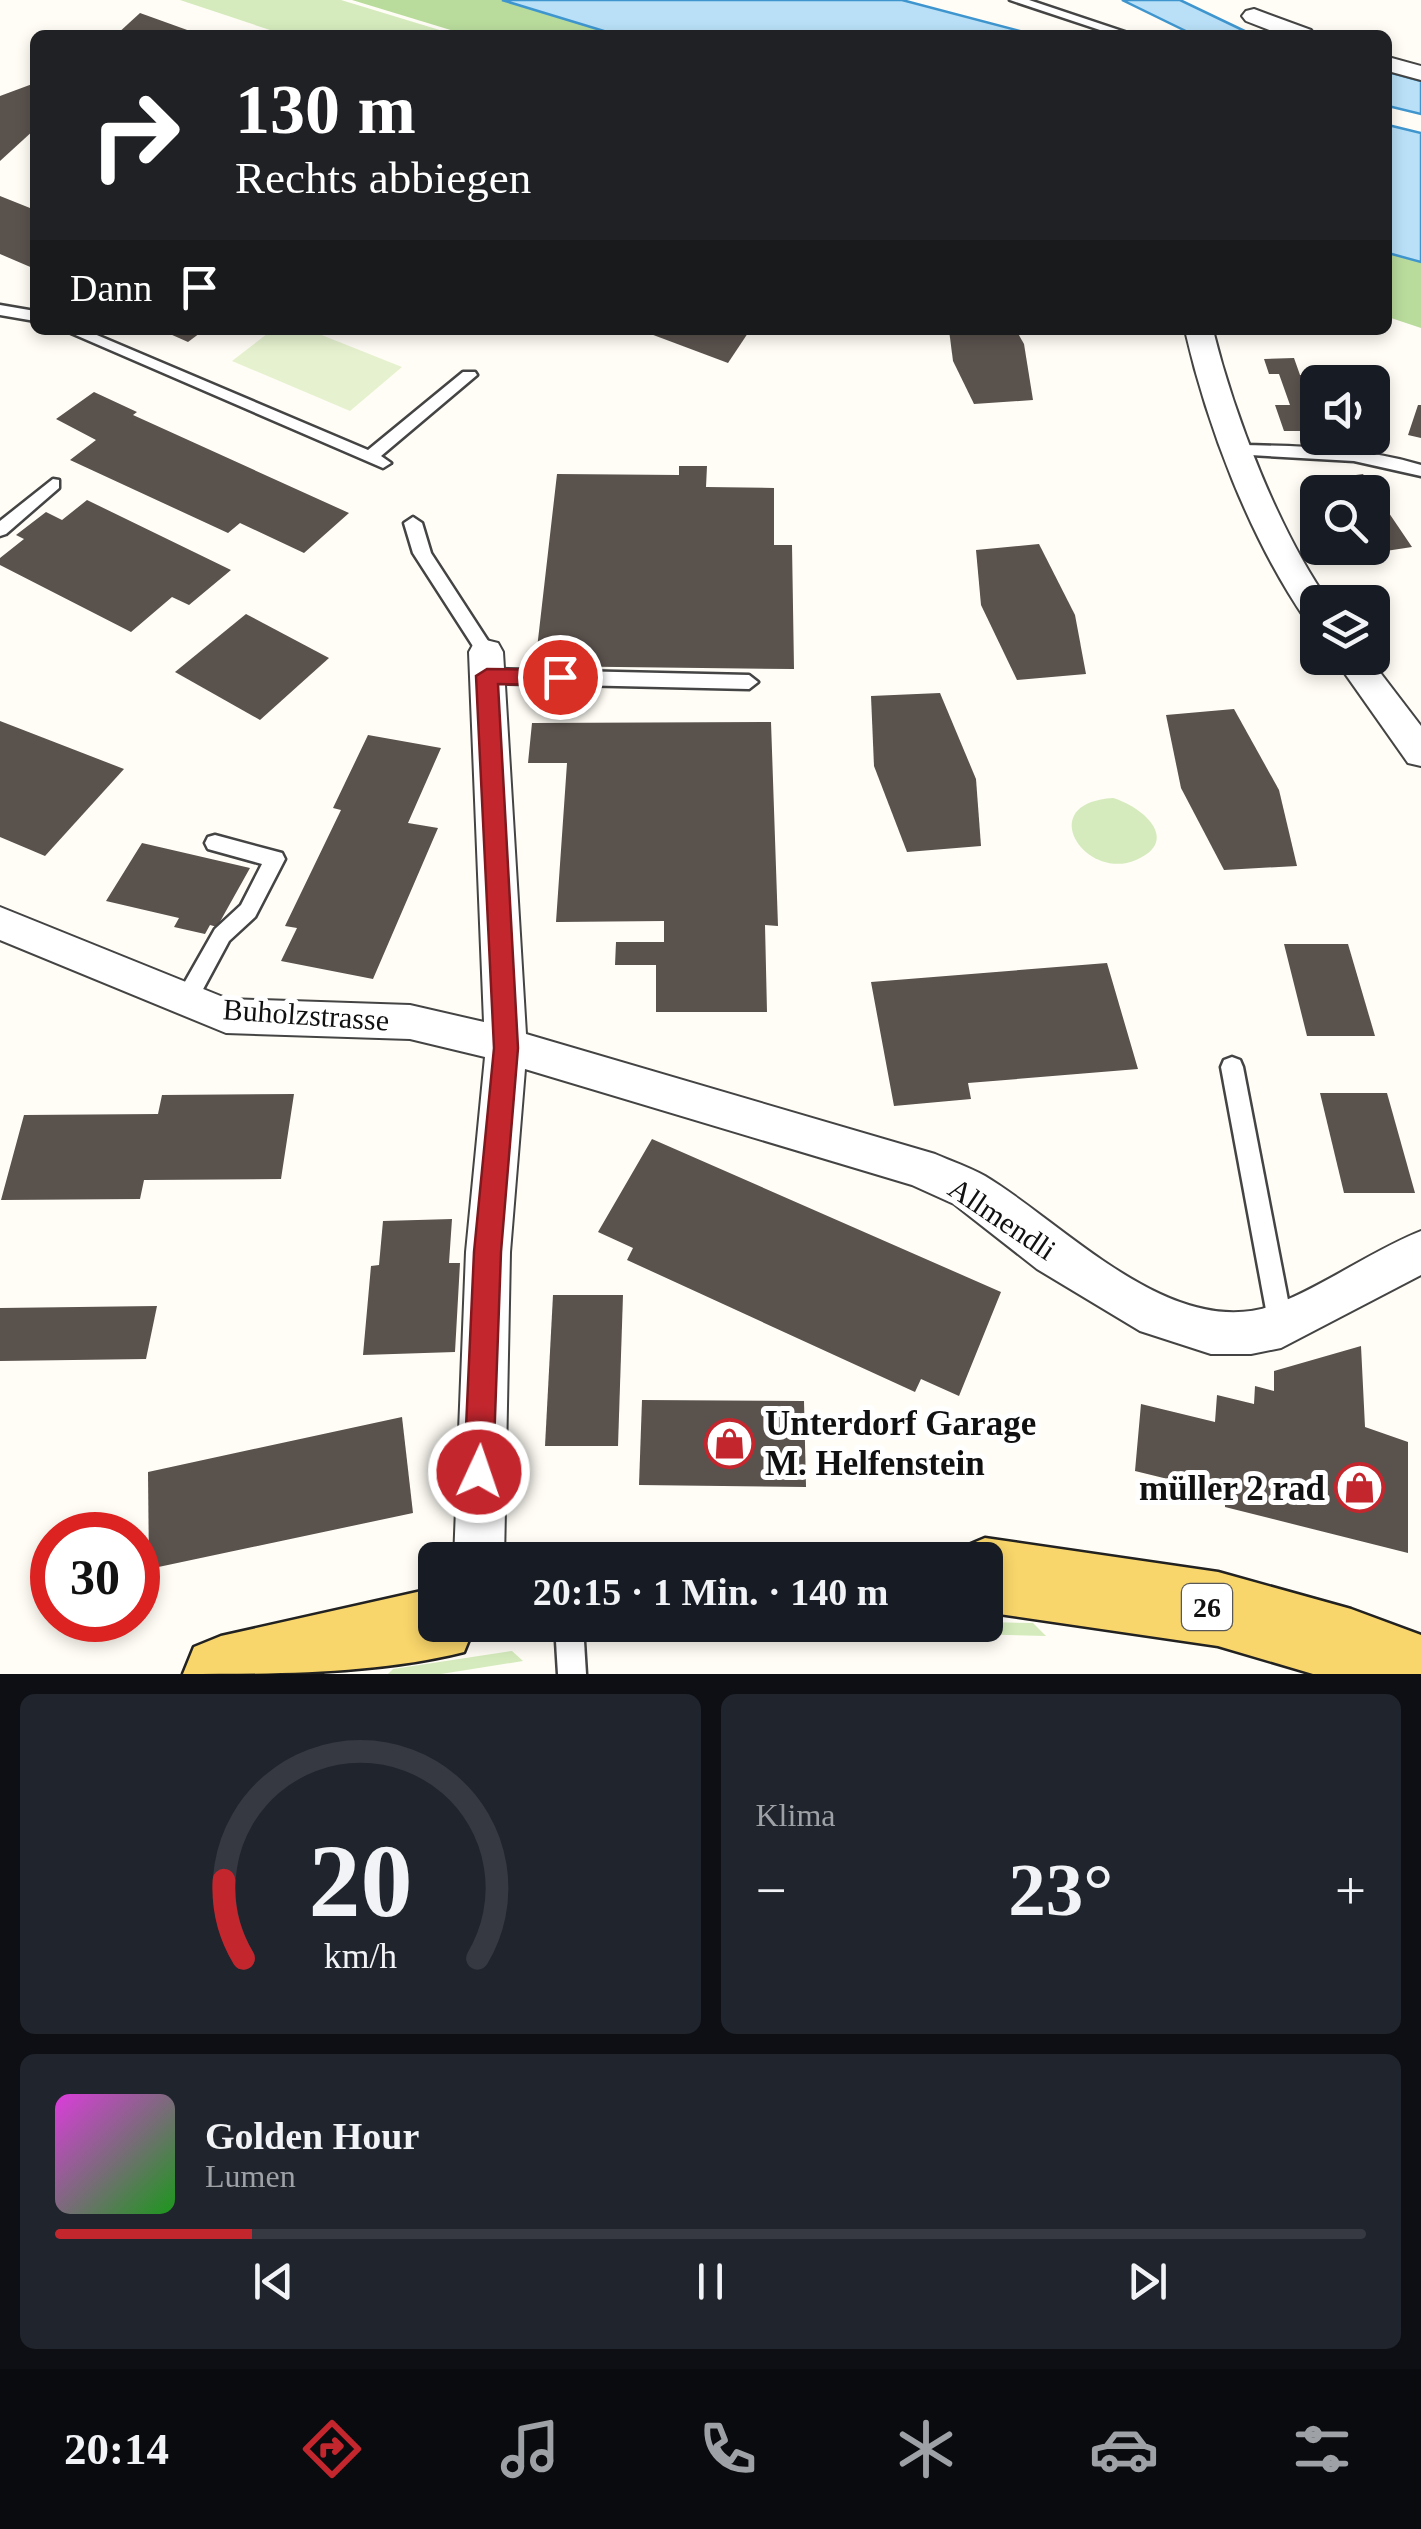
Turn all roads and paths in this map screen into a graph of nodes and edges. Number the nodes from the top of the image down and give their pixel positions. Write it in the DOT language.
graph roads {
  1 [pos="1016,0"];
  2 [pos="1254,14"];
  3 [pos="1112,30"];
  4 [pos="1291,30"];
  5 [pos="1392,65"];
  6 [pos="1421,73"];
  7 [pos="0,310"];
  8 [pos="30,314"];
  9 [pos="84,335"];
  10 [pos="1202,335"];
  11 [pos="470,375"];
  12 [pos="1239,450"];
  13 [pos="1421,471"];
  14 [pos="53,484"];
  15 [pos="412,523"];
  16 [pos="0,530"];
  17 [pos="1300,585"];
  18 [pos="486,664"];
  19 [pos="1363,675"];
  20 [pos="749,682"];
  21 [pos="1421,753"];
  22 [pos="215,843"];
  23 [pos="0,923"];
  24 [pos="186,1000"];
  25 [pos="506,1048"];
  26 [pos="1232,1067"];
  27 [pos="1421,1252"];
  28 [pos="1281,1326"];
  29 [pos="480,1542"];
  30 [pos="1003,1578"];
  31 [pos="418,1630"];
  32 [pos="571,1642"];
  33 [pos="1421,1672"];
  34 [pos="221,1674"];
  35 [pos="572,1674"];
  1 -- 3 [label="lane"];
  2 -- 4 [label="street"];
  5 -- 6 [label="street"];
  7 -- 8 [label="lane"];
  9 -- 11 [label="lane"];
  10 -- 12 [label="street"];
  12 -- 13 [label="lane"];
  12 -- 17 [label="street"];
  14 -- 16 [label="lane"];
  15 -- 18 [label="lane"];
  18 -- 20 [label="lane"];
  18 -- 25 [label="street"];
  19 -- 21 [label="street"];
  22 -- 24 [label="lane"];
  23 -- 24 [label="street, Buholzstrasse"];
  24 -- 25 [label="street, Buholzstrasse"];
  25 -- 28 [label="street, Allmendli"];
  25 -- 29 [label="street"];
  26 -- 28 [label="lane"];
  27 -- 28 [label="street, Allmendli"];
  30 -- 33 [label="main road, 26"];
  31 -- 34 [label="main road"];
  32 -- 35 [label="lane"];
}
